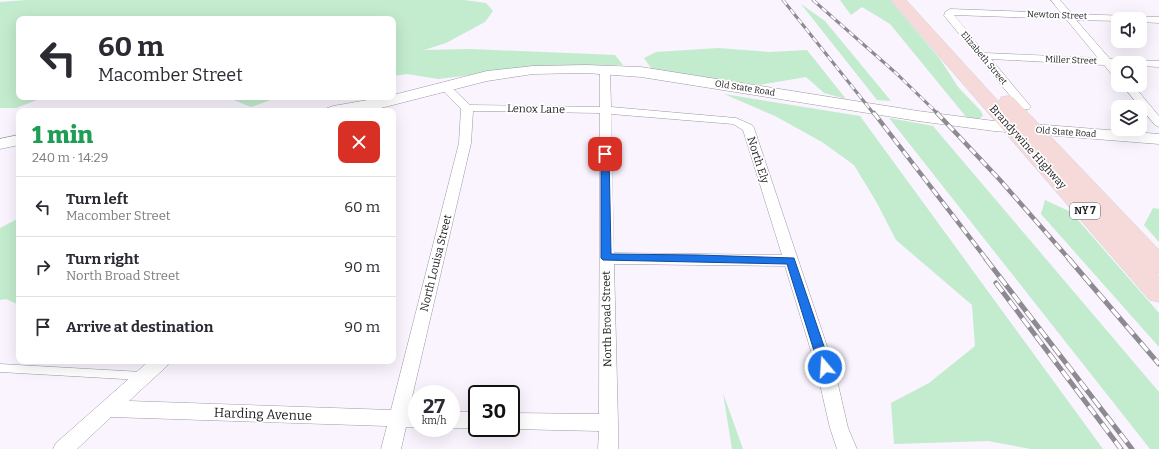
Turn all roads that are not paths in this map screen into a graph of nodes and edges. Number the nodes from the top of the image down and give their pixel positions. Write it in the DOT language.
graph roads {
  1 [pos="898,0"];
  2 [pos="914,0"];
  3 [pos="1055,0"];
  4 [pos="956,11"];
  5 [pos="1068,16"];
  6 [pos="1159,20"];
  7 [pos="982,56"];
  8 [pos="1107,62"];
  9 [pos="1159,64"];
  10 [pos="1111,66"];
  11 [pos="605,70"];
  12 [pos="444,86"];
  13 [pos="1133,92"];
  14 [pos="396,99"];
  15 [pos="392,100"];
  16 [pos="1025,107"];
  17 [pos="354,108"];
  18 [pos="467,108"];
  19 [pos="605,110"];
  20 [pos="1159,123"];
  21 [pos="1011,128"];
  22 [pos="1034,130"];
  23 [pos="1159,139"];
  24 [pos="16,141"];
  25 [pos="0,144"];
  26 [pos="606,258"];
  27 [pos="791,261"];
  28 [pos="1159,265"];
  29 [pos="1159,293"];
  30 [pos="158,364"];
  31 [pos="0,368"];
  32 [pos="144,376"];
  33 [pos="108,408"];
  34 [pos="399,418"];
  35 [pos="408,418"];
  36 [pos="520,421"];
  37 [pos="609,423"];
  38 [pos="63,449"];
  39 [pos="391,449"];
  40 [pos="608,449"];
  41 [pos="847,449"];
  1 -- 21 [label="main road, Brandywine Highway / NY 7"];
  2 -- 22 [label="main road, Brandywine Highway / NY 7"];
  3 -- 5 [label="street"];
  4 -- 5 [label="street, Newton Street"];
  4 -- 7 [label="street, Elizabeth Street"];
  5 -- 6 [label="street, Newton Street"];
  5 -- 8 [label="street"];
  7 -- 8 [label="street, Miller Street"];
  7 -- 16 [label="street, Elizabeth Street"];
  8 -- 9 [label="street, Miller Street"];
  8 -- 10 [label="street"];
  11 -- 12 [label="street, Old State Road"];
  11 -- 19 [label="street, North Broad Street"];
  11 -- 21 [label="street, Old State Road"];
  12 -- 14 [label="street, Old State Road"];
  12 -- 18 [label="street"];
  13 -- 20 [label="street"];
  15 -- 17 [label="street, Old State Road"];
  18 -- 19 [label="street, Lenox Lane"];
  18 -- 34 [label="street, North Louisa Street"];
  19 -- 26 [label="street, North Broad Street"];
  19 -- 27 [label="street, North Ely"];
  21 -- 22 [label="street, Old State Road"];
  21 -- 29 [label="main road, Brandywine Highway / NY 7"];
  22 -- 23 [label="street, Old State Road"];
  22 -- 28 [label="main road, Brandywine Highway / NY 7"];
  24 -- 25 [label="street"];
  26 -- 27 [label="street"];
  26 -- 37 [label="street, North Broad Street"];
  27 -- 41 [label="street, North Ely"];
  30 -- 32 [label="street"];
  31 -- 32 [label="lane"];
  32 -- 33 [label="street"];
  33 -- 34 [label="street, Harding Avenue"];
  33 -- 38 [label="street"];
  34 -- 35 [label="street, Harding Avenue"];
  34 -- 39 [label="street, North Louisa Street"];
  36 -- 37 [label="street"];
  37 -- 40 [label="street, North Broad Street"];
}
